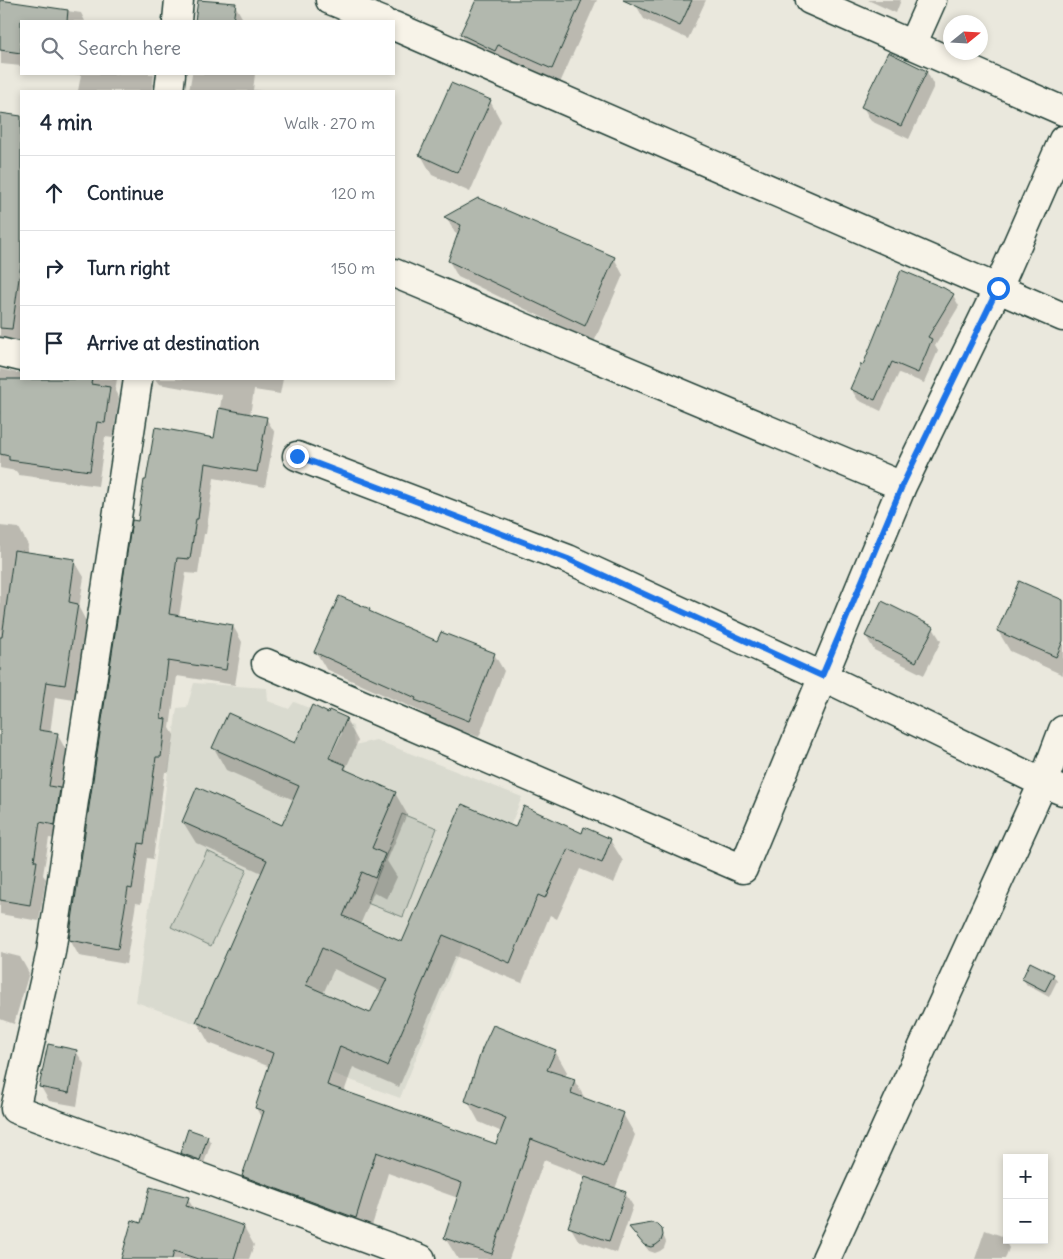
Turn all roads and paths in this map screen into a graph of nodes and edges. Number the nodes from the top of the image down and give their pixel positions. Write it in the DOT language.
graph roads {
  1 [pos="179,0"];
  2 [pos="330,0"];
  3 [pos="810,0"];
  4 [pos="932,0"];
  5 [pos="371,11"];
  6 [pos="177,20"];
  7 [pos="395,26"];
  8 [pos="912,45"];
  9 [pos="171,75"];
  10 [pos="169,90"];
  11 [pos="1063,111"];
  12 [pos="1063,140"];
  13 [pos="395,273"];
  14 [pos="998,288"];
  15 [pos="1063,317"];
  16 [pos="0,352"];
  17 [pos="20,357"];
  18 [pos="131,380"];
  19 [pos="297,456"];
  20 [pos="902,486"];
  21 [pos="266,663"];
  22 [pos="822,676"];
  23 [pos="1063,730"];
  24 [pos="1053,787"];
  25 [pos="421,1259"];
  26 [pos="826,1259"];
  1 -- 6 [label="street"];
  2 -- 5 [label="street"];
  3 -- 8 [label="street"];
  4 -- 8 [label="street"];
  7 -- 14 [label="street"];
  8 -- 11 [label="street"];
  9 -- 10 [label="street"];
  12 -- 14 [label="street"];
  13 -- 20 [label="street"];
  14 -- 15 [label="street"];
  14 -- 20 [label="street"];
  16 -- 17 [label="street"];
  18 -- 25 [label="street"];
  19 -- 22 [label="street"];
  20 -- 22 [label="street"];
  21 -- 22 [label="street"];
  22 -- 24 [label="street"];
  23 -- 24 [label="street"];
  24 -- 26 [label="street"];
}
